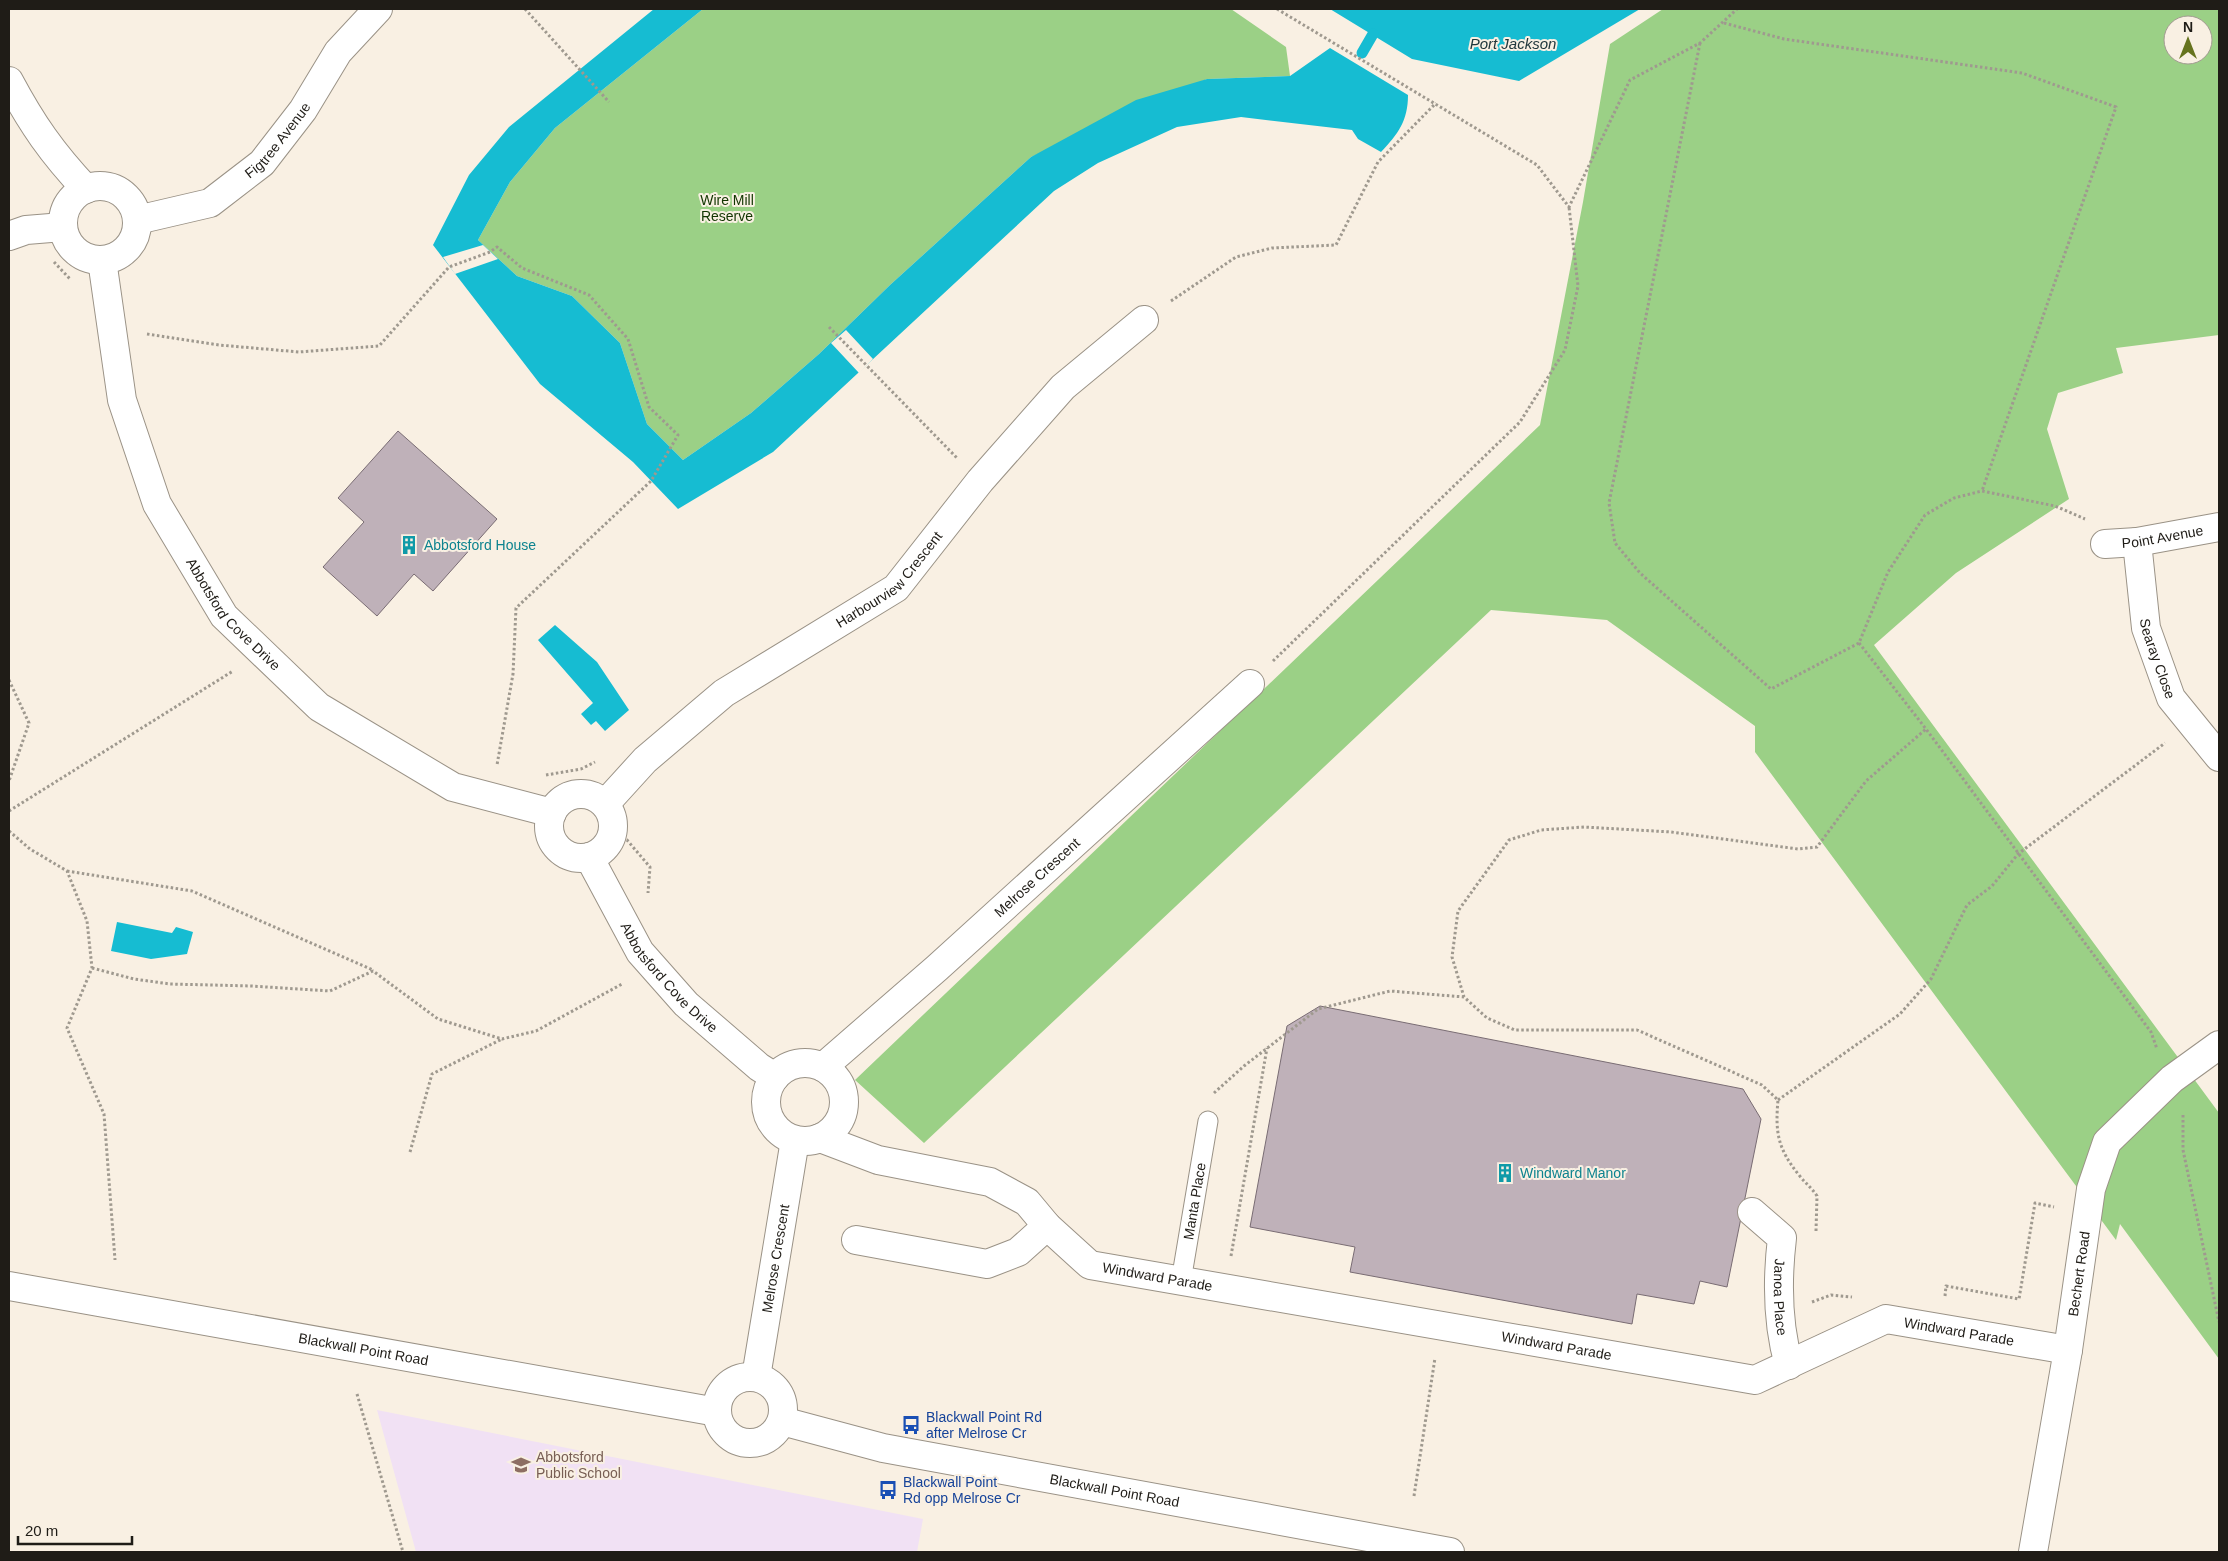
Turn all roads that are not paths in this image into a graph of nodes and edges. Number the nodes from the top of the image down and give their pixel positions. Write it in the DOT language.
graph roads {
  1 [pos="378,9"];
  2 [pos="9,80"];
  3 [pos="86,189"];
  4 [pos="137,220"];
  5 [pos="63,227"];
  6 [pos="9,236"];
  7 [pos="102,260"];
  8 [pos="1144,320"];
  9 [pos="2219,527"];
  10 [pos="2137,542"];
  11 [pos="2105,544"];
  12 [pos="1250,684"];
  13 [pos="2219,757"];
  14 [pos="605,804"];
  15 [pos="552,813"];
  16 [pos="589,857"];
  17 [pos="2219,1045"];
  18 [pos="823,1067"];
  19 [pos="775,1077"];
  20 [pos="1208,1121"];
  21 [pos="807,1139"];
  22 [pos="1752,1212"];
  23 [pos="1047,1226"];
  24 [pos="856,1240"];
  25 [pos="1181,1281"];
  26 [pos="9,1286"];
  27 [pos="2068,1350"];
  28 [pos="1789,1365"];
  29 [pos="756,1377"];
  30 [pos="717,1412"];
  31 [pos="782,1421"];
  32 [pos="1450,1552"];
  33 [pos="2033,1552"];
  1 -- 4 [label="street, Figtree Avenue"];
  2 -- 3 [label="street"];
  3 -- 4 [label="street"];
  3 -- 5 [label="street"];
  4 -- 7 [label="street"];
  5 -- 6 [label="street"];
  5 -- 7 [label="street"];
  7 -- 15 [label="street, Abbotsford Cove Drive"];
  8 -- 14 [label="street, Harbourview Crescent"];
  9 -- 10 [label="street, Point Avenue"];
  10 -- 11 [label="street, Point Avenue"];
  10 -- 13 [label="street, Searay Close"];
  12 -- 18 [label="street, Melrose Crescent"];
  14 -- 15 [label="street"];
  14 -- 16 [label="street"];
  15 -- 16 [label="street"];
  16 -- 19 [label="street, Abbotsford Cove Drive"];
  17 -- 27 [label="street, Bechert Road"];
  18 -- 19 [label="street"];
  18 -- 21 [label="street"];
  19 -- 21 [label="street"];
  20 -- 25 [label="lane, Manta Place"];
  21 -- 23 [label="street, Windward Parade"];
  21 -- 29 [label="street, Melrose Crescent"];
  22 -- 28 [label="street, Janoa Place"];
  23 -- 24 [label="street"];
  23 -- 25 [label="street, Windward Parade"];
  25 -- 28 [label="street, Windward Parade"];
  26 -- 30 [label="street, Blackwall Point Road"];
  27 -- 28 [label="street, Windward Parade"];
  27 -- 33 [label="street, Bechert Road"];
  29 -- 30 [label="street"];
  29 -- 31 [label="street"];
  30 -- 31 [label="street"];
  31 -- 32 [label="street, Blackwall Point Road"];
}
